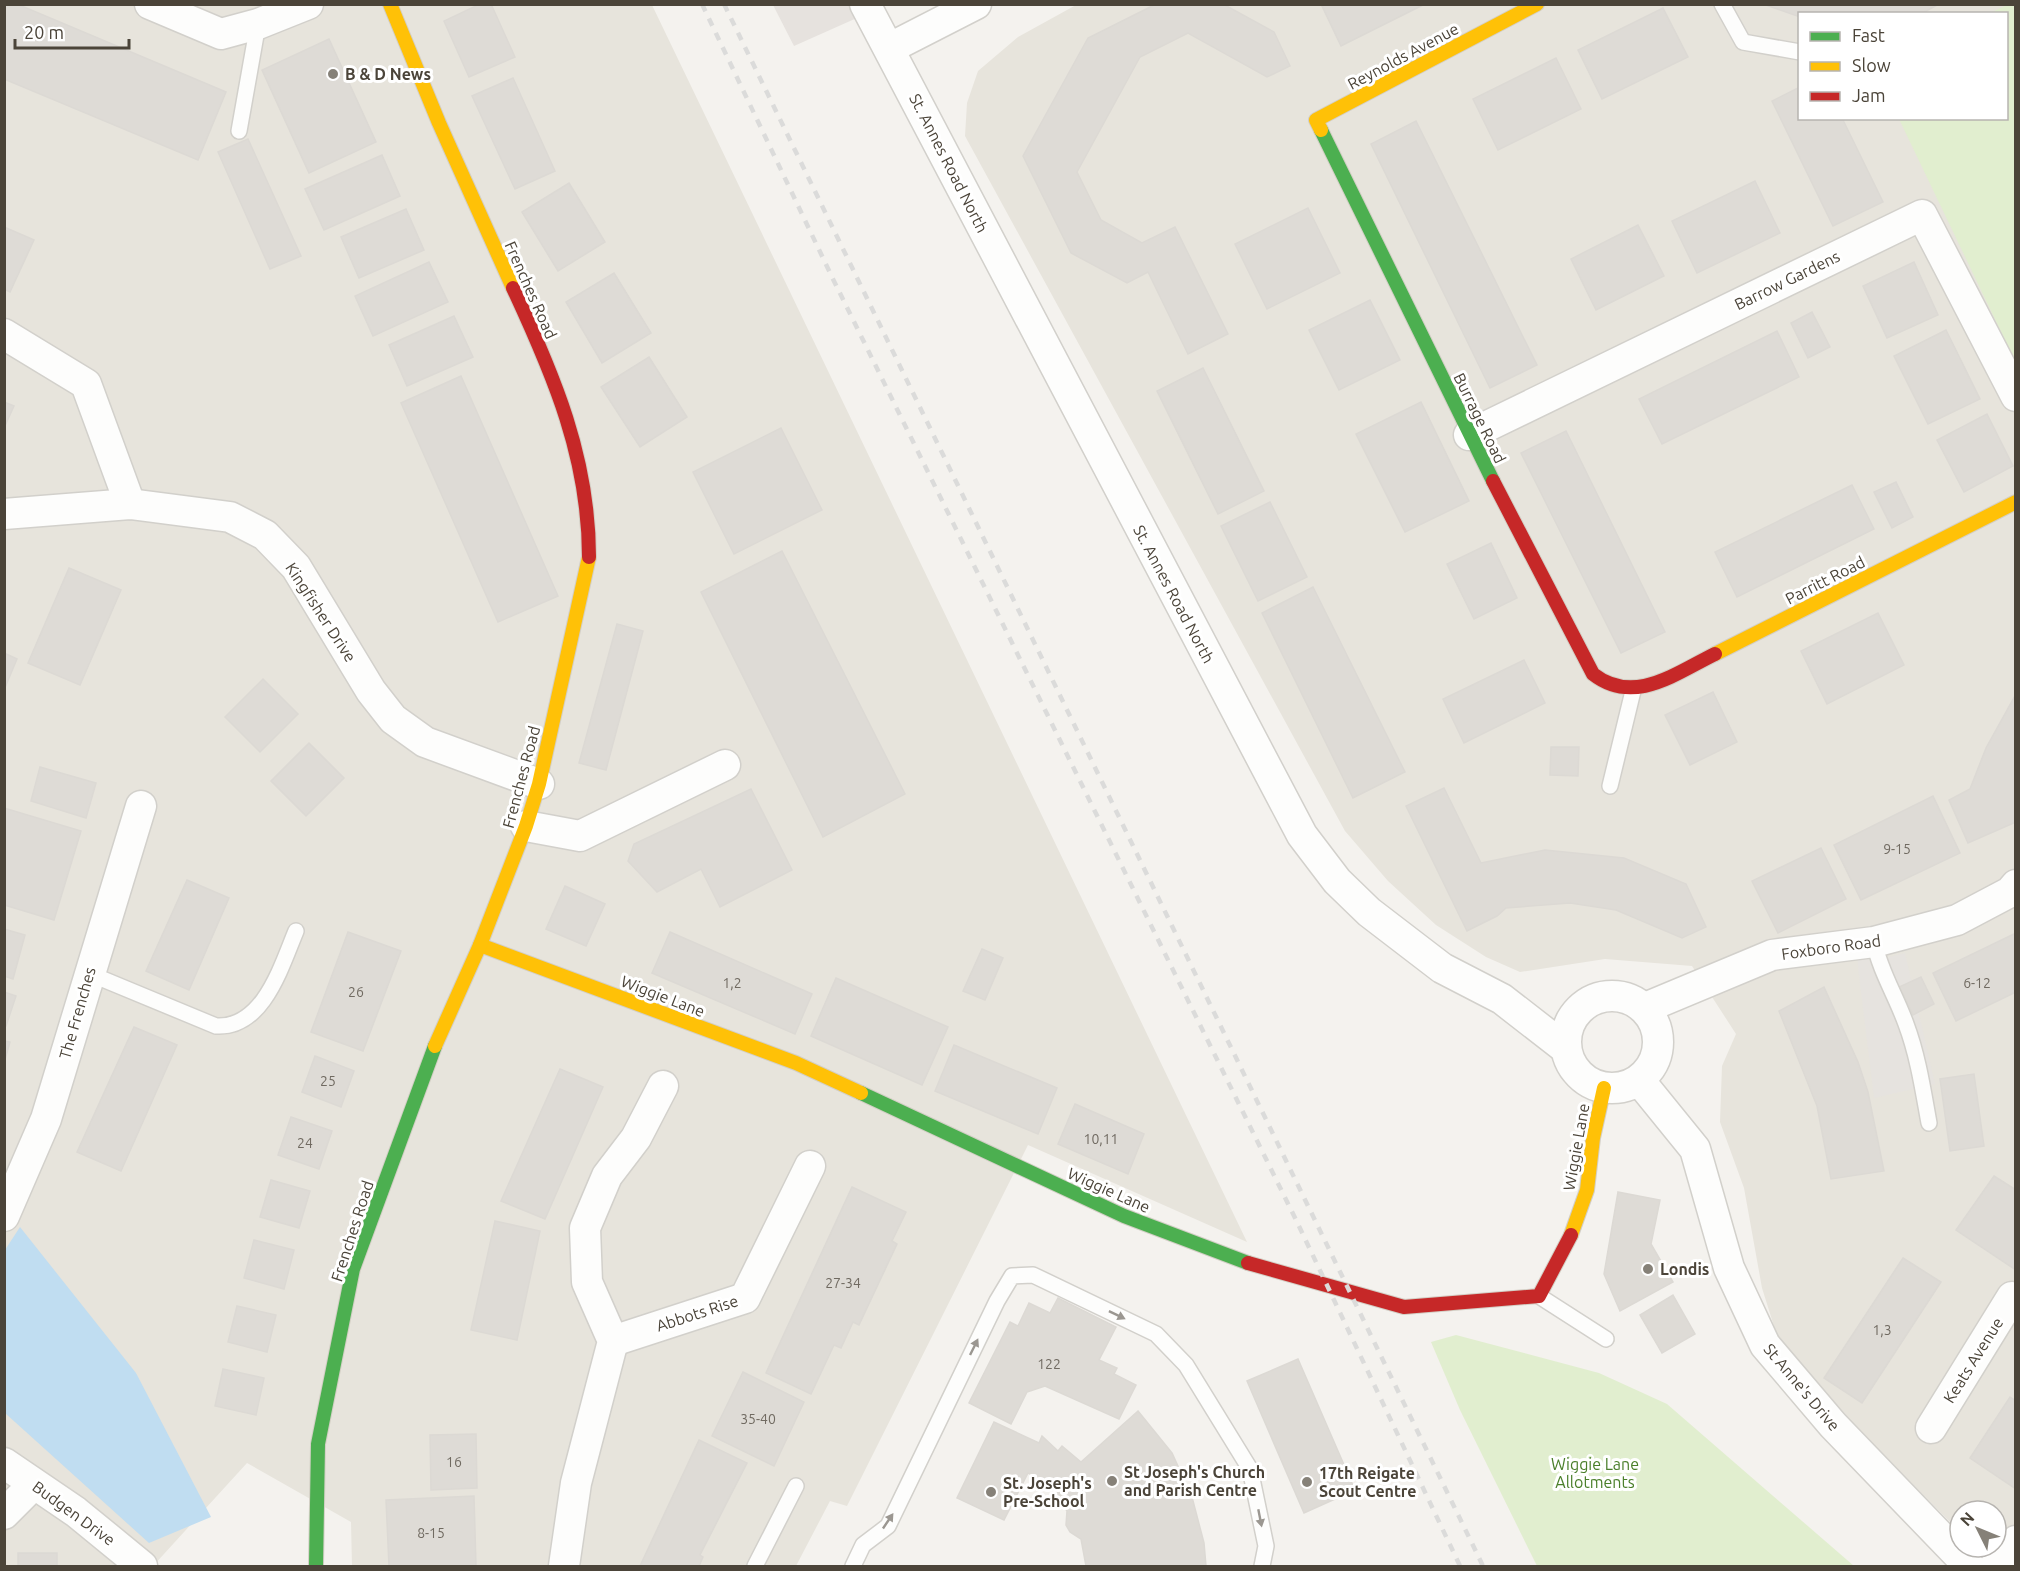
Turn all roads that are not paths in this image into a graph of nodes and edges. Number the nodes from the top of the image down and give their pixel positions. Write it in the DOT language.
graph roads {
  1 [pos="150,4"];
  2 [pos="308,4"];
  3 [pos="390,4"];
  4 [pos="865,4"];
  5 [pos="976,4"];
  6 [pos="1537,4"];
  7 [pos="1722,4"];
  8 [pos="258,24"];
  9 [pos="890,48"];
  10 [pos="1798,52"];
  11 [pos="1316,120"];
  12 [pos="239,131"];
  13 [pos="4,334"];
  14 [pos="2016,396"];
  15 [pos="1469,435"];
  16 [pos="2016,501"];
  17 [pos="130,504"];
  18 [pos="4,514"];
  19 [pos="1649,687"];
  20 [pos="1633,691"];
  21 [pos="725,765"];
  22 [pos="539,784"];
  23 [pos="1610,786"];
  24 [pos="141,806"];
  25 [pos="526,826"];
  26 [pos="2016,885"];
  27 [pos="296,931"];
  28 [pos="1874,942"];
  29 [pos="480,945"];
  30 [pos="88,973"];
  31 [pos="1644,1008"];
  32 [pos="1565,1048"];
  33 [pos="1639,1080"];
  34 [pos="663,1086"];
  35 [pos="1605,1088"];
  36 [pos="1929,1123"];
  37 [pos="810,1166"];
  38 [pos="4,1216"];
  39 [pos="1539,1296"];
  40 [pos="2016,1299"];
  41 [pos="1606,1339"];
  42 [pos="613,1341"];
  43 [pos="1932,1428"];
  44 [pos="4,1463"];
  45 [pos="34,1484"];
  46 [pos="796,1486"];
  47 [pos="4,1514"];
  48 [pos="2016,1541"];
  49 [pos="142,1566"];
  50 [pos="316,1566"];
  51 [pos="564,1566"];
  52 [pos="755,1566"];
  53 [pos="853,1566"];
  54 [pos="1262,1566"];
  55 [pos="1969,1566"];
  56 [pos="1995,1566"];
  1 -- 8 [label="street"];
  2 -- 8 [label="street"];
  3 -- 22 [label="street, Frenches Road"];
  4 -- 9 [label="street, St. Annes Road North"];
  5 -- 9 [label="street"];
  6 -- 11 [label="street, Reynolds Avenue"];
  7 -- 10 [label="lane"];
  8 -- 12 [label="lane"];
  9 -- 32 [label="street, St. Annes Road North"];
  11 -- 15 [label="street, Burrage Road"];
  13 -- 17 [label="street"];
  14 -- 15 [label="street, Barrow Gardens"];
  15 -- 20 [label="street, Burrage Road"];
  16 -- 19 [label="street, Parritt Road"];
  17 -- 18 [label="street, Kingfisher Drive"];
  17 -- 22 [label="street, Kingfisher Drive"];
  19 -- 20 [label="street, Burrage Road"];
  20 -- 23 [label="lane"];
  21 -- 25 [label="street"];
  22 -- 25 [label="street, Frenches Road"];
  24 -- 30 [label="street, The Frenches"];
  25 -- 29 [label="street, Frenches Road"];
  26 -- 28 [label="street, Foxboro Road"];
  27 -- 30 [label="lane"];
  28 -- 31 [label="street, Foxboro Road"];
  28 -- 36 [label="lane"];
  29 -- 39 [label="street, Wiggie Lane"];
  29 -- 50 [label="street, Frenches Road"];
  30 -- 38 [label="street, The Frenches"];
  31 -- 32 [label="street"];
  31 -- 33 [label="street"];
  32 -- 35 [label="street"];
  33 -- 35 [label="street"];
  33 -- 55 [label="street, St Anne's Drive"];
  34 -- 42 [label="street"];
  35 -- 39 [label="street, Wiggie Lane"];
  37 -- 42 [label="street, Abbots Rise"];
  39 -- 41 [label="lane"];
  40 -- 43 [label="street, Keats Avenue"];
  42 -- 51 [label="street"];
  44 -- 45 [label="street, Budgen Drive"];
  45 -- 47 [label="street"];
  45 -- 49 [label="street, Budgen Drive"];
  46 -- 52 [label="lane"];
  48 -- 56 [label="street"];
  53 -- 54 [label="lane, one-way"];
}
